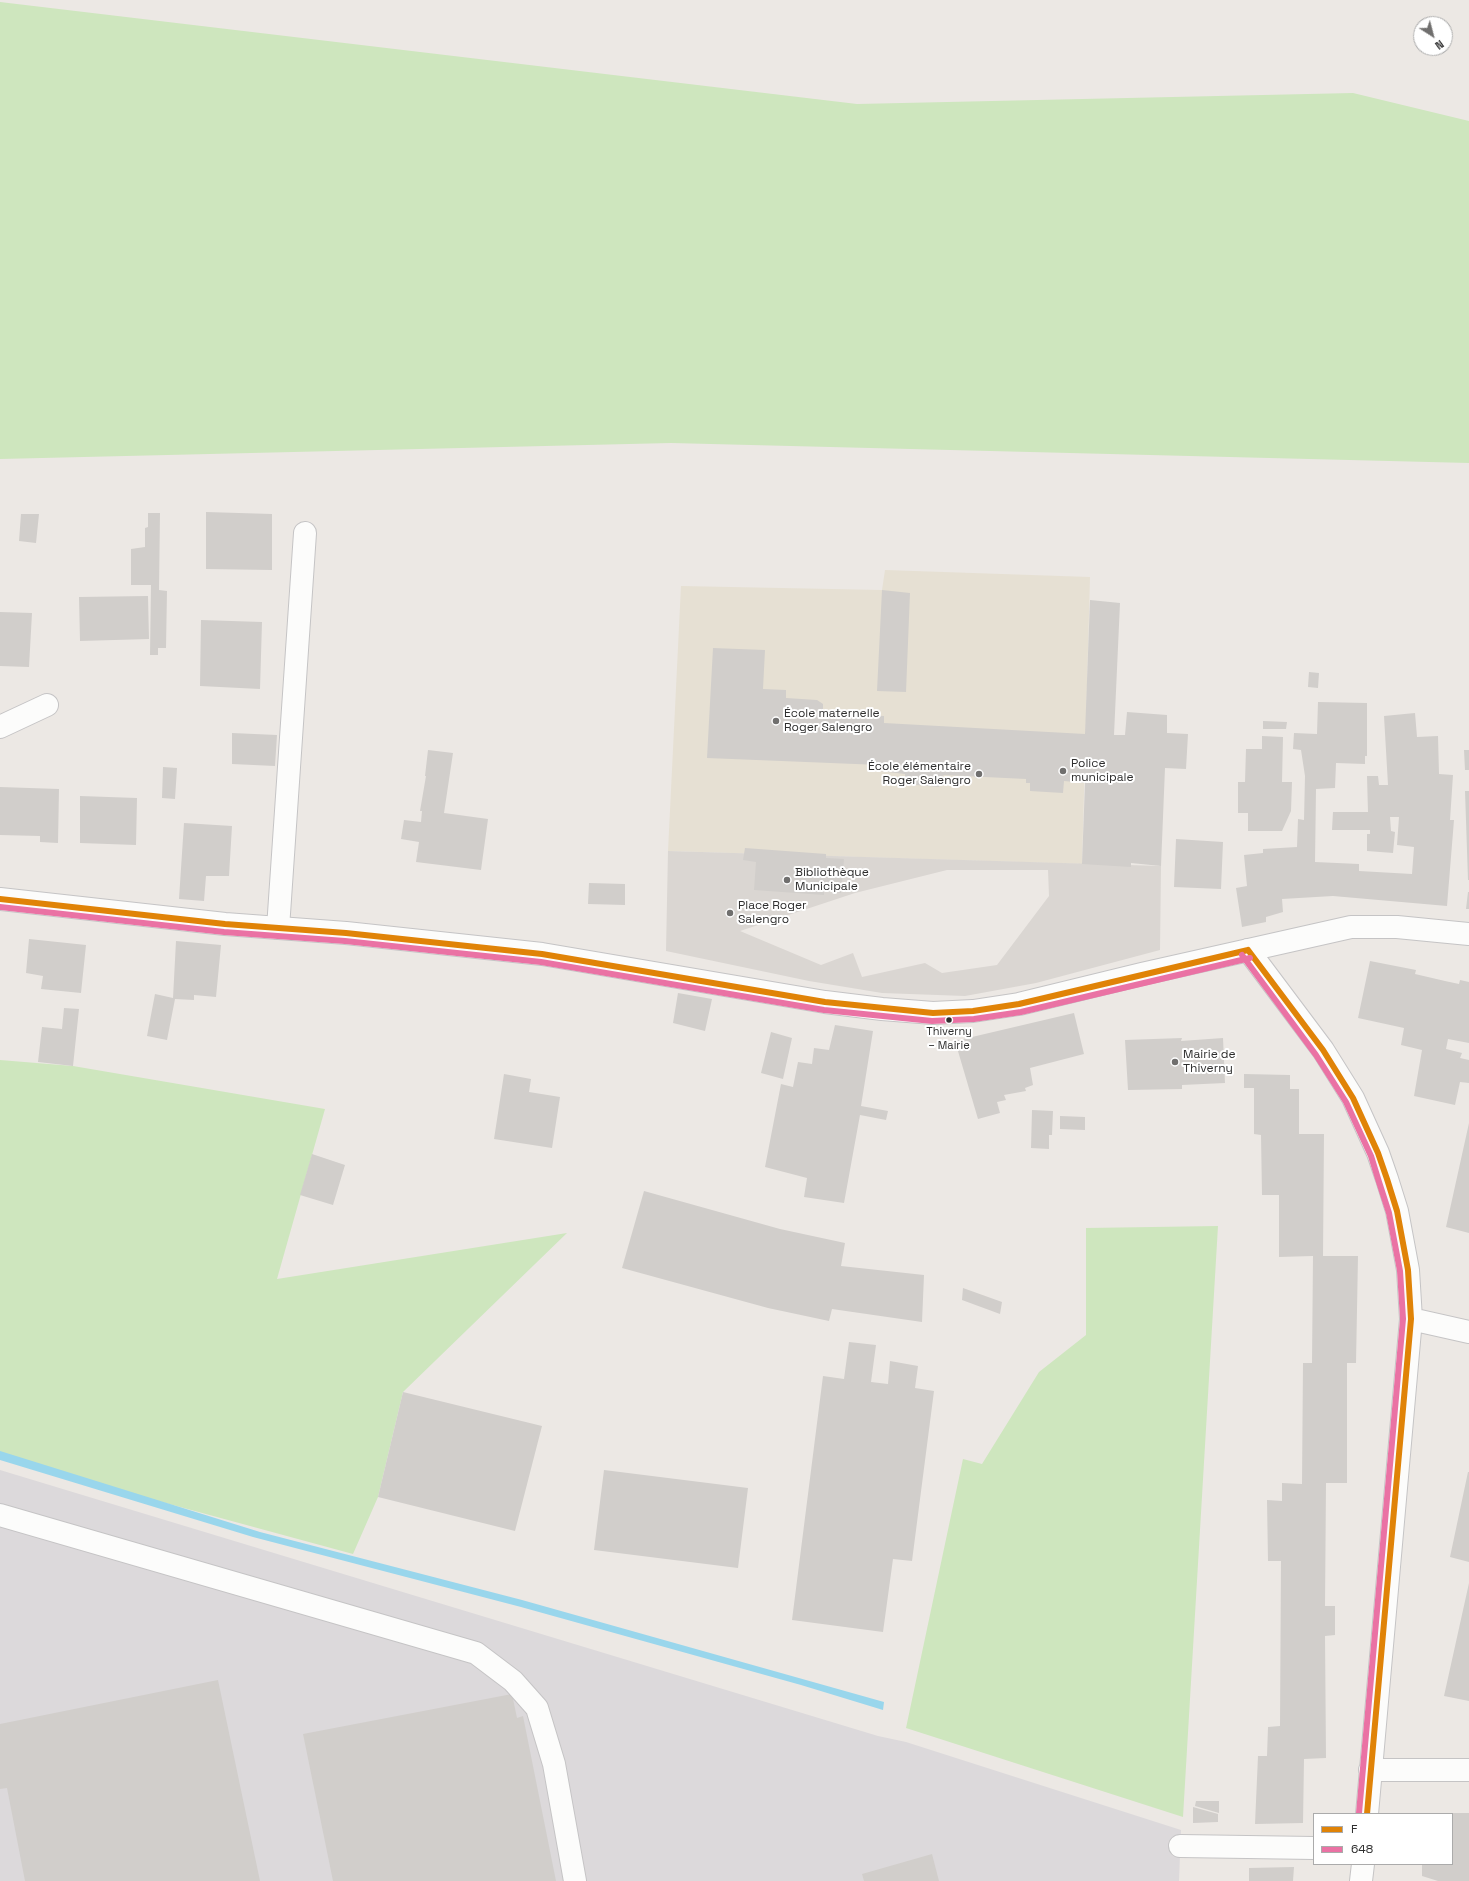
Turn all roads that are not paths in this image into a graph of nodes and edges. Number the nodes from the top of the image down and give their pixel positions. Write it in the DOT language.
graph roads {
  1 [pos="305,533"];
  2 [pos="47,705"];
  3 [pos="0,727"];
  4 [pos="0,899"];
  5 [pos="278,928"];
  6 [pos="1469,934"];
  7 [pos="1248,950"];
  8 [pos="1411,1319"];
  9 [pos="1469,1332"];
  10 [pos="0,1516"];
  11 [pos="1370,1770"];
  12 [pos="1469,1770"];
  13 [pos="1367,1813"];
  14 [pos="1180,1846"];
  15 [pos="1313,1848"];
  16 [pos="1363,1865"];
  17 [pos="575,1881"];
  18 [pos="1361,1881"];
  1 -- 5 [label="street"];
  2 -- 3 [label="street"];
  4 -- 5 [label="street"];
  5 -- 7 [label="street"];
  6 -- 7 [label="street"];
  7 -- 8 [label="street"];
  8 -- 9 [label="street"];
  8 -- 11 [label="street"];
  10 -- 17 [label="street"];
  11 -- 12 [label="street"];
  11 -- 13 [label="street"];
  14 -- 15 [label="street"];
  16 -- 18 [label="street"];
}
